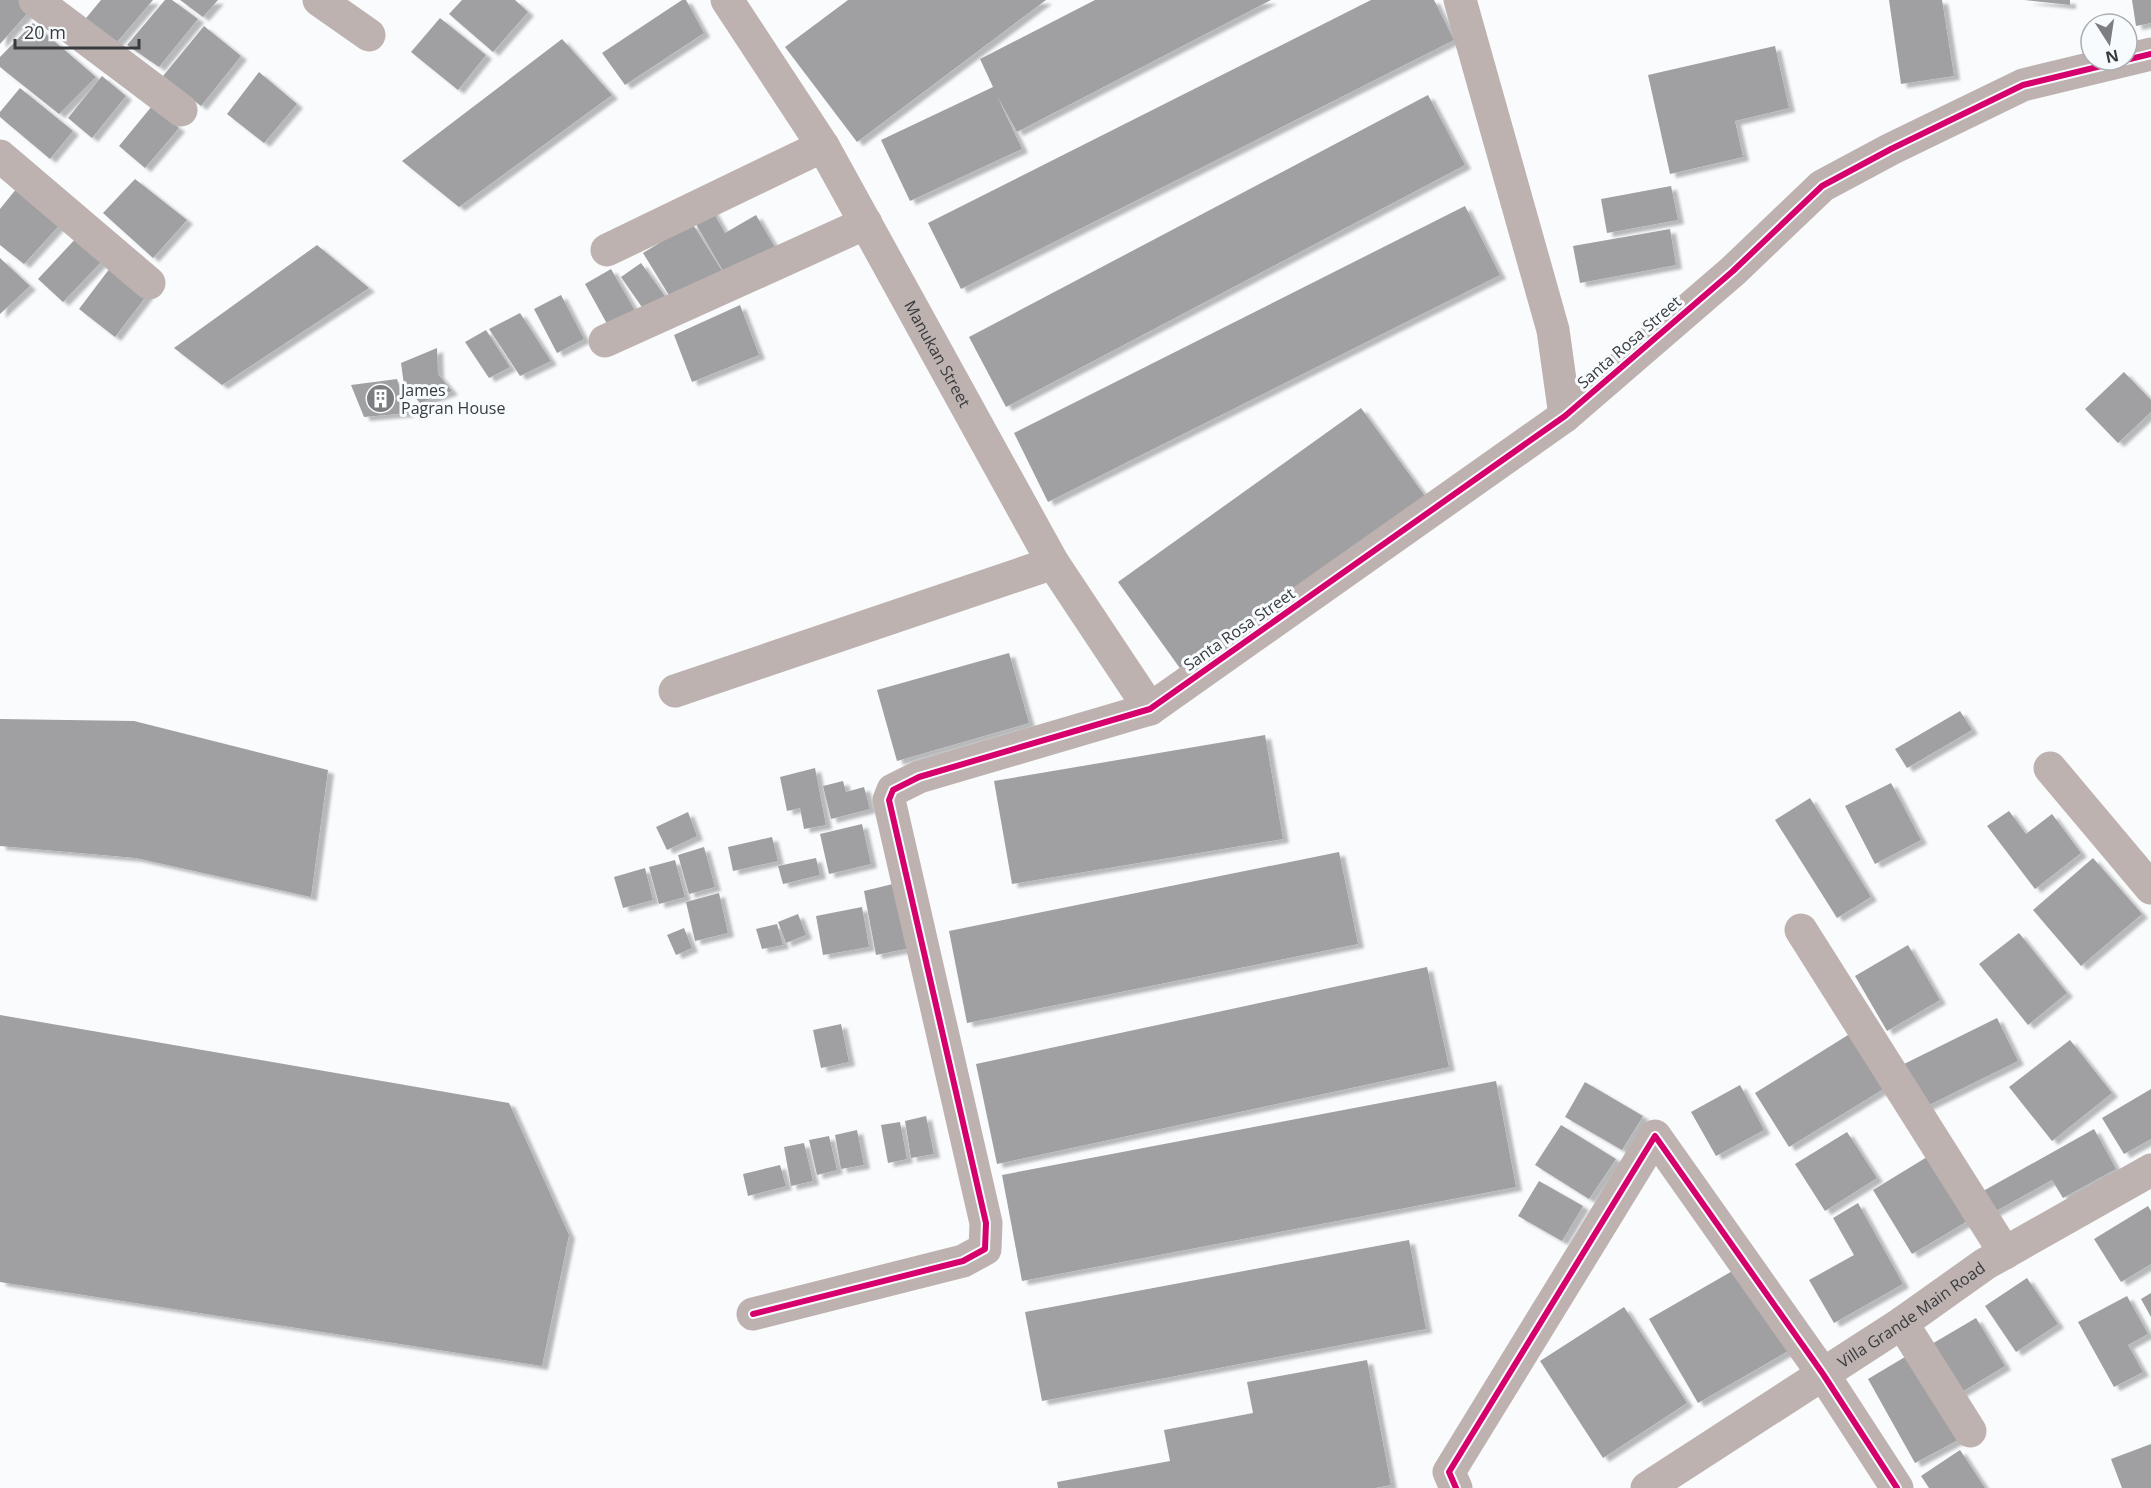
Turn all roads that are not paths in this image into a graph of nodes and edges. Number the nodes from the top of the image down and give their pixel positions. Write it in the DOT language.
graph roads {
  1 [pos="35,0"];
  2 [pos="319,0"];
  3 [pos="727,0"];
  4 [pos="1460,0"];
  5 [pos="369,35"];
  6 [pos="2151,54"];
  7 [pos="181,110"];
  8 [pos="823,146"];
  9 [pos="0,156"];
  10 [pos="866,223"];
  11 [pos="607,250"];
  12 [pos="149,283"];
  13 [pos="605,341"];
  14 [pos="1565,416"];
  15 [pos="1053,563"];
  16 [pos="675,691"];
  17 [pos="1150,709"];
  18 [pos="2050,768"];
  19 [pos="2151,888"];
  20 [pos="1801,930"];
  21 [pos="2151,1170"];
  22 [pos="2005,1253"];
  23 [pos="753,1314"];
  24 [pos="1902,1323"];
  25 [pos="1823,1374"];
  26 [pos="1970,1431"];
  27 [pos="1452,1480"];
  28 [pos="1647,1488"];
  29 [pos="1897,1488"];
  1 -- 7 [label="street"];
  2 -- 5 [label="street"];
  3 -- 8 [label="street, Manukan Street"];
  4 -- 14 [label="street"];
  6 -- 14 [label="street, Santa Rosa Street"];
  8 -- 10 [label="street, Manukan Street"];
  8 -- 11 [label="street"];
  9 -- 12 [label="street"];
  10 -- 13 [label="street"];
  10 -- 15 [label="street, Manukan Street"];
  14 -- 17 [label="street, Santa Rosa Street"];
  15 -- 16 [label="street"];
  15 -- 17 [label="street, Manukan Street"];
  17 -- 23 [label="street, Santa Rosa Street"];
  18 -- 19 [label="street"];
  20 -- 22 [label="street"];
  21 -- 22 [label="street, Villa Grande Main Road"];
  22 -- 24 [label="street, Villa Grande Main Road"];
  24 -- 25 [label="street, Villa Grande Main Road"];
  24 -- 26 [label="street"];
  25 -- 27 [label="street"];
  25 -- 28 [label="street, Villa Grande Main Road"];
  25 -- 29 [label="street"];
}
